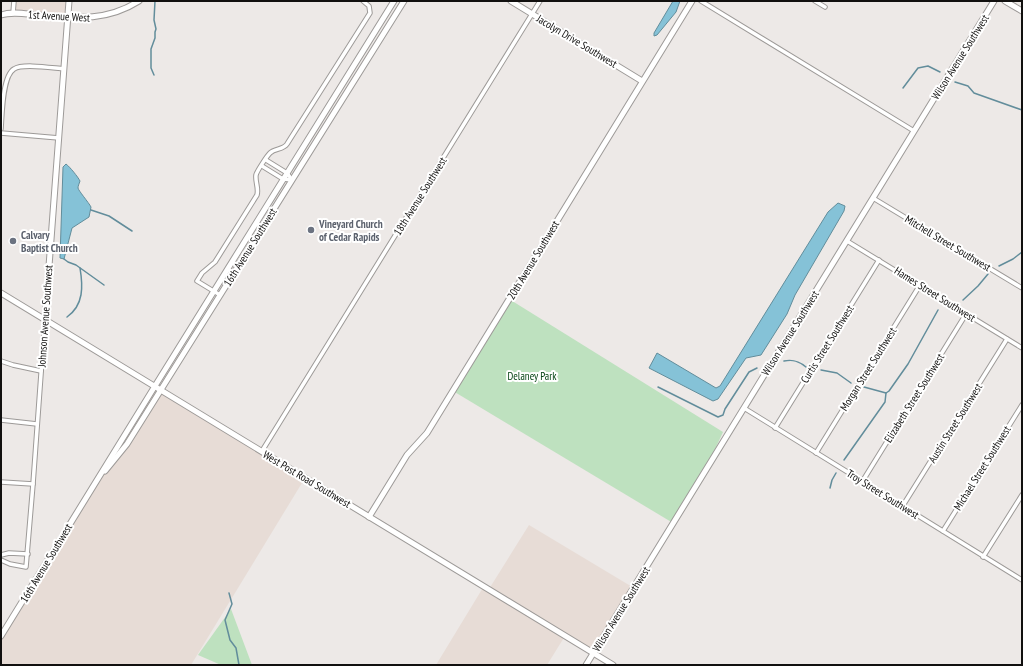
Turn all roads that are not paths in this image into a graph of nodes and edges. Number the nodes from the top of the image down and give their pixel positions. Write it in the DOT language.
graph roads {
  1 [pos="14,1"];
  2 [pos="69,1"];
  3 [pos="139,1"];
  4 [pos="363,1"];
  5 [pos="394,1"];
  6 [pos="404,1"];
  7 [pos="511,1"];
  8 [pos="540,1"];
  9 [pos="692,1"];
  10 [pos="702,1"];
  11 [pos="815,1"];
  12 [pos="994,1"];
  13 [pos="1005,1"];
  14 [pos="825,7"];
  15 [pos="1022,12"];
  16 [pos="13,13"];
  17 [pos="532,14"];
  18 [pos="1,15"];
  19 [pos="68,18"];
  20 [pos="64,69"];
  21 [pos="642,81"];
  22 [pos="1,129"];
  23 [pos="914,131"];
  24 [pos="1,133"];
  25 [pos="58,138"];
  26 [pos="266,160"];
  27 [pos="262,166"];
  28 [pos="287,173"];
  29 [pos="283,179"];
  30 [pos="292,180"];
  31 [pos="873,198"];
  32 [pos="847,241"];
  33 [pos="879,260"];
  34 [pos="920,285"];
  35 [pos="1022,288"];
  36 [pos="214,291"];
  37 [pos="1,293"];
  38 [pos="220,295"];
  39 [pos="966,314"];
  40 [pos="45,319"];
  41 [pos="1007,339"];
  42 [pos="1022,348"];
  43 [pos="1,361"];
  44 [pos="41,370"];
  45 [pos="155,386"];
  46 [pos="161,390"];
  47 [pos="1022,405"];
  48 [pos="744,408"];
  49 [pos="1,420"];
  50 [pos="37,424"];
  51 [pos="775,428"];
  52 [pos="262,451"];
  53 [pos="816,453"];
  54 [pos="1,482"];
  55 [pos="862,482"];
  56 [pos="33,484"];
  57 [pos="92,489"];
  58 [pos="1022,495"];
  59 [pos="902,507"];
  60 [pos="369,517"];
  61 [pos="943,531"];
  62 [pos="28,554"];
  63 [pos="1,555"];
  64 [pos="983,557"];
  65 [pos="1,560"];
  66 [pos="1022,580"];
  67 [pos="1,636"];
  68 [pos="594,653"];
  69 [pos="586,665"];
  70 [pos="613,665"];
  1 -- 16 [label="street"];
  2 -- 19 [label="street, Johnson Avenue Southwest"];
  3 -- 19 [label="street, 1st Avenue West"];
  4 -- 26 [label="street"];
  5 -- 28 [label="street, 16th Avenue Southwest"];
  6 -- 30 [label="street, 16th Avenue Southwest"];
  7 -- 17 [label="street, Jacolyn Drive Southwest"];
  8 -- 17 [label="street, 18th Avenue Southwest"];
  9 -- 21 [label="street, 20th Avenue Southwest"];
  10 -- 23 [label="street"];
  11 -- 14 [label="street"];
  12 -- 23 [label="street, Wilson Avenue Southwest"];
  13 -- 15 [label="street"];
  16 -- 18 [label="street, 1st Avenue West"];
  16 -- 19 [label="street, 1st Avenue West"];
  17 -- 21 [label="street, Jacolyn Drive Southwest"];
  17 -- 52 [label="street, 18th Avenue Southwest"];
  19 -- 20 [label="street, Johnson Avenue Southwest"];
  20 -- 22 [label="street"];
  20 -- 25 [label="street, Johnson Avenue Southwest"];
  21 -- 60 [label="street, 20th Avenue Southwest"];
  23 -- 31 [label="street, Wilson Avenue Southwest"];
  24 -- 25 [label="street"];
  25 -- 40 [label="street, Johnson Avenue Southwest"];
  26 -- 27 [label="street"];
  26 -- 28 [label="street"];
  27 -- 29 [label="street"];
  27 -- 36 [label="street"];
  28 -- 29 [label="street, 16th Avenue Southwest"];
  28 -- 30 [label="street"];
  29 -- 30 [label="street"];
  29 -- 36 [label="street, 16th Avenue Southwest"];
  30 -- 38 [label="street, 16th Avenue Southwest"];
  31 -- 32 [label="street, Wilson Avenue Southwest"];
  31 -- 35 [label="street, Mitchell Street Southwest"];
  32 -- 33 [label="street, Hames Street Southwest"];
  32 -- 48 [label="street, Wilson Avenue Southwest"];
  33 -- 34 [label="street, Hames Street Southwest"];
  33 -- 51 [label="street, Curtis Street Southwest"];
  34 -- 39 [label="street, Hames Street Southwest"];
  34 -- 53 [label="street, Morgan Street Southwest"];
  36 -- 38 [label="street"];
  36 -- 45 [label="street, 16th Avenue Southwest"];
  37 -- 40 [label="street, West Post Road Southwest"];
  38 -- 46 [label="street, 16th Avenue Southwest"];
  39 -- 41 [label="street, Hames Street Southwest"];
  39 -- 55 [label="street, Elizabeth Street Southwest"];
  40 -- 44 [label="street, Johnson Avenue Southwest"];
  40 -- 45 [label="street, West Post Road Southwest"];
  41 -- 42 [label="street, Hames Street Southwest"];
  41 -- 59 [label="street, Austin Street Southwest"];
  43 -- 44 [label="street"];
  44 -- 50 [label="street, Johnson Avenue Southwest"];
  45 -- 46 [label="street, West Post Road Southwest"];
  45 -- 57 [label="street, 16th Avenue Southwest"];
  46 -- 52 [label="street, West Post Road Southwest"];
  46 -- 57 [label="street, 16th Avenue Southwest"];
  47 -- 61 [label="street, Michael Street Southwest"];
  48 -- 51 [label="street, Troy Street Southwest"];
  48 -- 68 [label="street, Wilson Avenue Southwest"];
  49 -- 50 [label="street"];
  50 -- 56 [label="street, Johnson Avenue Southwest"];
  51 -- 53 [label="street, Troy Street Southwest"];
  52 -- 60 [label="street, West Post Road Southwest"];
  53 -- 55 [label="street, Troy Street Southwest"];
  54 -- 56 [label="street"];
  55 -- 59 [label="street, Troy Street Southwest"];
  56 -- 62 [label="street, Johnson Avenue Southwest"];
  57 -- 67 [label="street, 16th Avenue Southwest"];
  58 -- 64 [label="street"];
  59 -- 61 [label="street, Troy Street Southwest"];
  60 -- 68 [label="street, West Post Road Southwest"];
  61 -- 64 [label="street, Troy Street Southwest"];
  62 -- 63 [label="street"];
  62 -- 65 [label="street, Johnson Avenue Southwest"];
  64 -- 66 [label="street, Troy Street Southwest"];
  68 -- 69 [label="street, Wilson Avenue Southwest"];
  68 -- 70 [label="street, West Post Road Southwest"];
}
